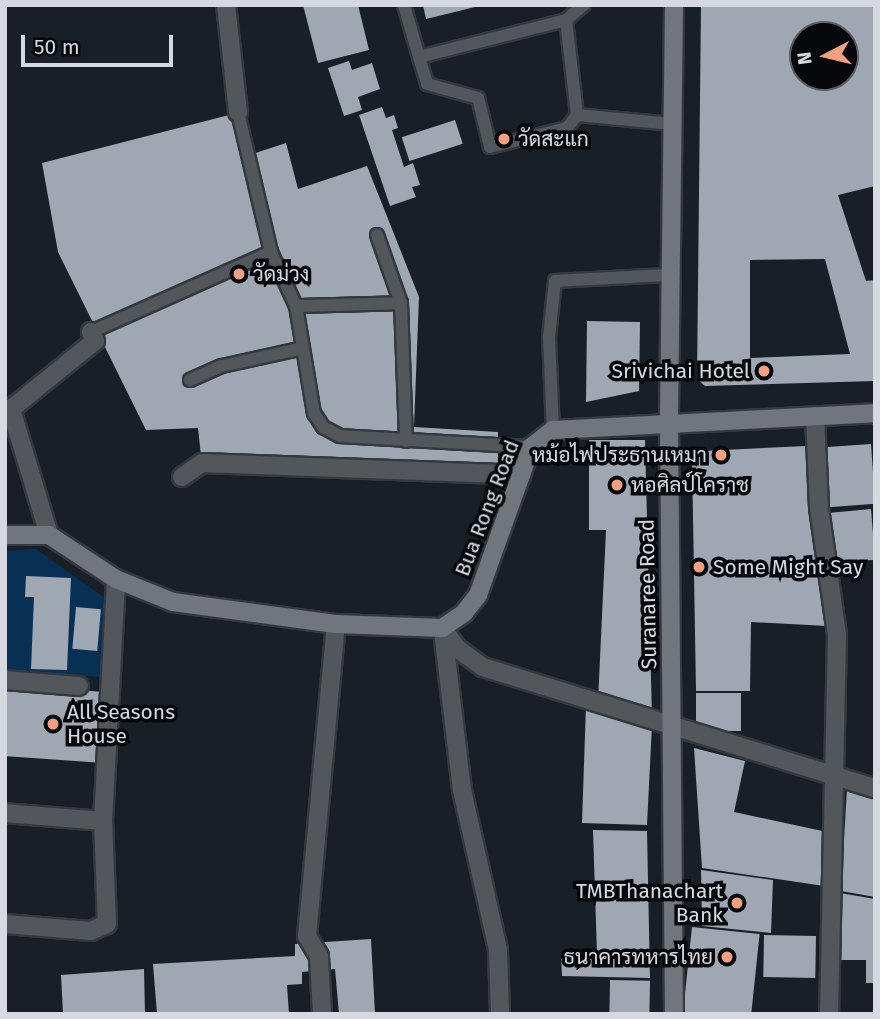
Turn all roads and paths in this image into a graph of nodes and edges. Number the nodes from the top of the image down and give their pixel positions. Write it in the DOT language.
graph roads {
  1 [pos="226,5"];
  2 [pos="404,5"];
  3 [pos="584,5"];
  4 [pos="674,5"];
  5 [pos="566,20"];
  6 [pos="419,57"];
  7 [pos="238,112"];
  8 [pos="577,115"];
  9 [pos="673,124"];
  10 [pos="377,234"];
  11 [pos="271,253"];
  12 [pos="671,275"];
  13 [pos="401,303"];
  14 [pos="296,306"];
  15 [pos="91,332"];
  16 [pos="303,348"];
  17 [pos="190,380"];
  18 [pos="875,413"];
  19 [pos="815,416"];
  20 [pos="669,422"];
  21 [pos="554,430"];
  22 [pos="406,441"];
  23 [pos="531,447"];
  24 [pos="522,475"];
  25 [pos="182,477"];
  26 [pos="5,535"];
  27 [pos="49,535"];
  28 [pos="116,579"];
  29 [pos="336,624"];
  30 [pos="442,628"];
  31 [pos="5,680"];
  32 [pos="79,686"];
  33 [pos="672,728"];
  34 [pos="834,777"];
  35 [pos="875,788"];
  36 [pos="5,813"];
  37 [pos="103,821"];
  38 [pos="5,924"];
  39 [pos="322,1014"];
  40 [pos="500,1014"];
  41 [pos="674,1014"];
  42 [pos="829,1014"];
  1 -- 7 [label="street"];
  2 -- 6 [label="lane"];
  3 -- 5 [label="lane"];
  4 -- 9 [label="street, Suranaree Road"];
  5 -- 6 [label="lane"];
  5 -- 8 [label="lane"];
  6 -- 8 [label="lane"];
  7 -- 11 [label="lane"];
  8 -- 9 [label="lane"];
  9 -- 12 [label="street, Suranaree Road"];
  10 -- 13 [label="lane"];
  11 -- 14 [label="lane"];
  11 -- 15 [label="lane"];
  12 -- 20 [label="street, Suranaree Road"];
  12 -- 21 [label="lane"];
  13 -- 14 [label="lane"];
  13 -- 22 [label="lane"];
  14 -- 16 [label="lane"];
  15 -- 27 [label="street"];
  16 -- 17 [label="lane"];
  16 -- 22 [label="lane"];
  18 -- 19 [label="street"];
  19 -- 20 [label="street"];
  19 -- 34 [label="street"];
  20 -- 21 [label="street"];
  20 -- 33 [label="street, Suranaree Road"];
  21 -- 23 [label="street, Bua Rong Road"];
  22 -- 23 [label="lane"];
  23 -- 24 [label="street, Bua Rong Road"];
  24 -- 25 [label="street"];
  24 -- 30 [label="street, Bua Rong Road"];
  26 -- 27 [label="street"];
  27 -- 28 [label="street"];
  28 -- 29 [label="street"];
  28 -- 37 [label="street"];
  29 -- 30 [label="street"];
  29 -- 39 [label="street"];
  30 -- 33 [label="street"];
  30 -- 40 [label="street"];
  31 -- 32 [label="street"];
  33 -- 34 [label="street"];
  33 -- 41 [label="street, Suranaree Road"];
  34 -- 35 [label="street"];
  34 -- 42 [label="street"];
  36 -- 37 [label="street"];
  37 -- 38 [label="street"];
}
